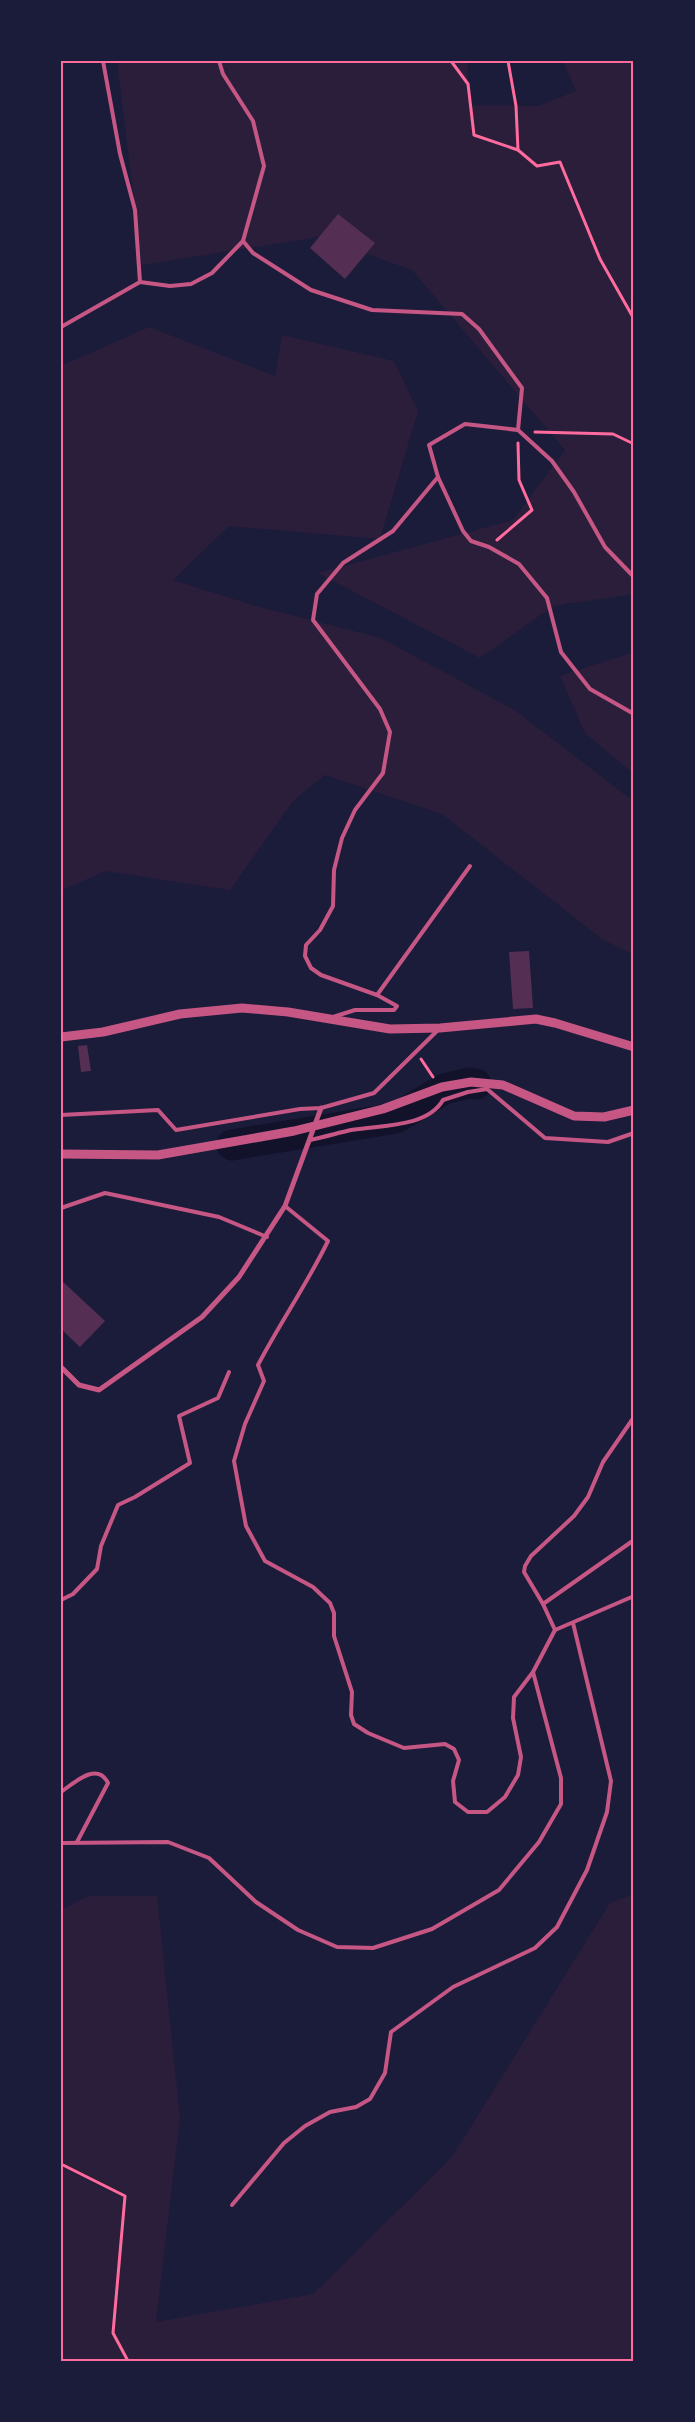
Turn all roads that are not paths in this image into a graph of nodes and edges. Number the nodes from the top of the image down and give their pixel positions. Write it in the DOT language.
graph roads {
  1 [pos="104,61"];
  2 [pos="220,61"];
  3 [pos="243,241"];
  4 [pos="140,282"];
  5 [pos="61,327"];
  6 [pos="518,430"];
  7 [pos="438,477"];
  8 [pos="634,577"];
  9 [pos="634,714"];
  10 [pos="470,866"];
  11 [pos="377,995"];
  12 [pos="326,1019"];
  13 [pos="440,1028"];
  14 [pos="61,1037"];
  15 [pos="634,1046"];
  16 [pos="320,1108"];
  17 [pos="634,1110"];
  18 [pos="61,1115"];
  19 [pos="634,1133"];
  20 [pos="310,1140"];
  21 [pos="61,1154"];
  22 [pos="285,1206"];
  23 [pos="61,1208"];
  24 [pos="267,1237"];
  25 [pos="61,1368"];
  26 [pos="229,1372"];
  27 [pos="634,1417"];
  28 [pos="634,1540"];
  29 [pos="634,1596"];
  30 [pos="61,1600"];
  31 [pos="543,1604"];
  32 [pos="573,1623"];
  33 [pos="555,1630"];
  34 [pos="533,1672"];
  35 [pos="61,1792"];
  36 [pos="77,1842"];
  37 [pos="61,1843"];
  38 [pos="232,2205"];
  1 -- 4 [label="lane"];
  2 -- 3 [label="lane"];
  3 -- 4 [label="lane"];
  3 -- 6 [label="lane"];
  4 -- 5 [label="lane"];
  6 -- 7 [label="lane"];
  6 -- 8 [label="lane"];
  7 -- 9 [label="lane"];
  7 -- 11 [label="lane"];
  10 -- 11 [label="lane"];
  11 -- 12 [label="lane"];
  12 -- 13 [label="street"];
  12 -- 14 [label="street"];
  13 -- 15 [label="street"];
  13 -- 16 [label="lane"];
  16 -- 18 [label="lane"];
  16 -- 20 [label="street"];
  17 -- 21 [label="street"];
  19 -- 20 [label="lane"];
  20 -- 22 [label="street"];
  22 -- 24 [label="street"];
  22 -- 34 [label="lane"];
  23 -- 24 [label="lane"];
  24 -- 25 [label="street"];
  26 -- 30 [label="lane"];
  27 -- 31 [label="lane"];
  28 -- 31 [label="lane"];
  29 -- 32 [label="lane"];
  31 -- 33 [label="lane"];
  32 -- 33 [label="lane"];
  32 -- 38 [label="lane"];
  33 -- 34 [label="lane"];
  34 -- 36 [label="lane"];
  35 -- 36 [label="lane"];
  36 -- 37 [label="lane"];
}
